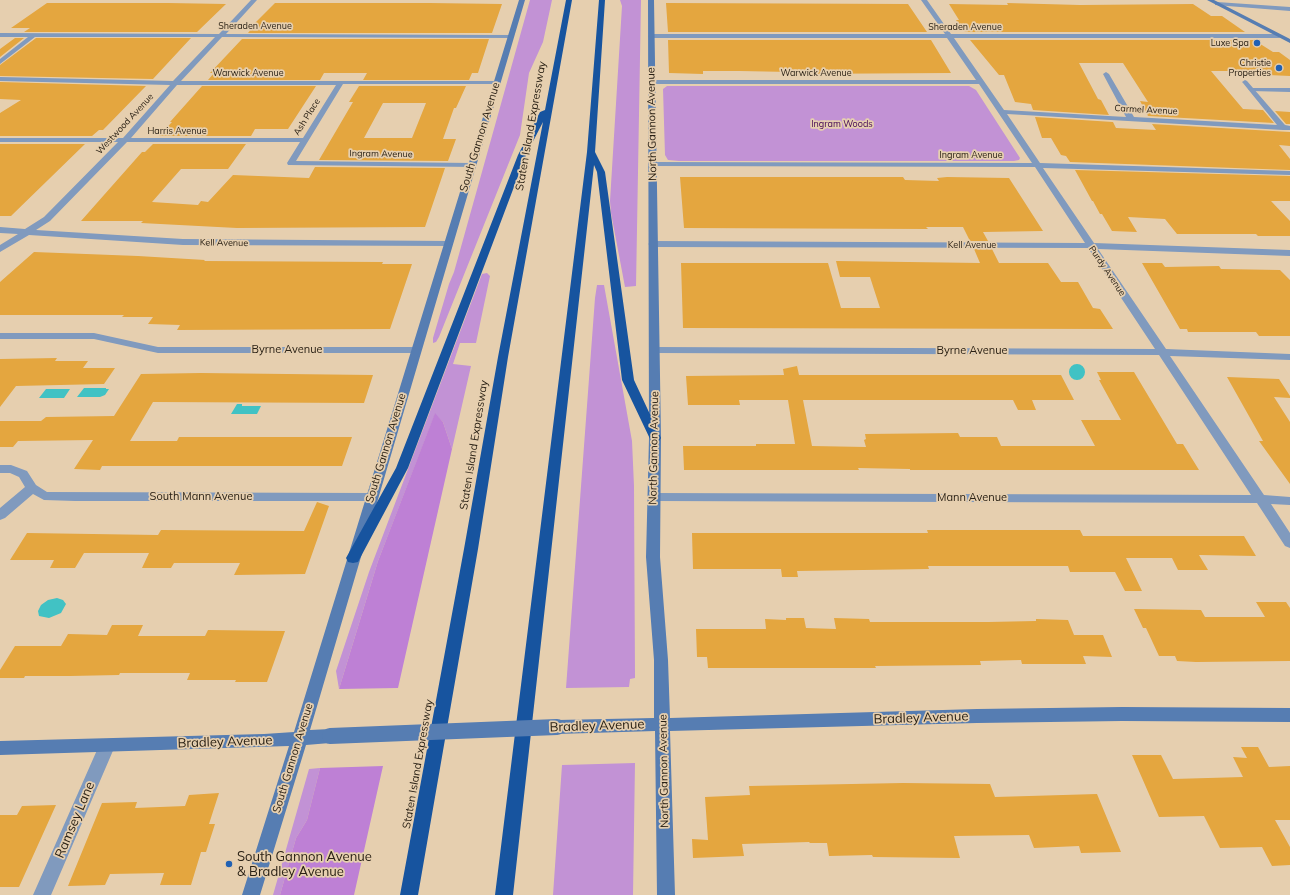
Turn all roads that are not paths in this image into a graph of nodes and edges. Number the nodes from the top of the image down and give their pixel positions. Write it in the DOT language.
graph roads {
  1 [pos="254,0"];
  2 [pos="522,0"];
  3 [pos="569,0"];
  4 [pos="602,0"];
  5 [pos="651,0"];
  6 [pos="924,0"];
  7 [pos="1210,0"];
  8 [pos="1217,4"];
  9 [pos="1290,9"];
  10 [pos="0,35"];
  11 [pos="34,35"];
  12 [pos="221,36"];
  13 [pos="511,36"];
  14 [pos="651,36"];
  15 [pos="948,36"];
  16 [pos="1279,36"];
  17 [pos="1290,41"];
  18 [pos="0,62"];
  19 [pos="1106,74"];
  20 [pos="0,79"];
  21 [pos="176,82"];
  22 [pos="341,82"];
  23 [pos="497,82"];
  24 [pos="652,82"];
  25 [pos="980,82"];
  26 [pos="1245,82"];
  27 [pos="1251,89"];
  28 [pos="1290,90"];
  29 [pos="550,100"];
  30 [pos="1002,112"];
  31 [pos="1132,120"];
  32 [pos="1287,128"];
  33 [pos="0,140"];
  34 [pos="305,140"];
  35 [pos="124,141"];
  36 [pos="591,152"];
  37 [pos="291,163"];
  38 [pos="652,164"];
  39 [pos="472,165"];
  40 [pos="1036,165"];
  41 [pos="1290,173"];
  42 [pos="0,230"];
  43 [pos="26,232"];
  44 [pos="448,244"];
  45 [pos="653,244"];
  46 [pos="1090,246"];
  47 [pos="0,249"];
  48 [pos="1290,253"];
  49 [pos="0,336"];
  50 [pos="416,350"];
  51 [pos="654,350"];
  52 [pos="1162,352"];
  53 [pos="1290,357"];
  54 [pos="655,438"];
  55 [pos="0,469"];
  56 [pos="32,488"];
  57 [pos="372,497"];
  58 [pos="654,497"];
  59 [pos="1261,499"];
  60 [pos="1290,501"];
  61 [pos="0,515"];
  62 [pos="1290,543"];
  63 [pos="353,558"];
  64 [pos="1290,715"];
  65 [pos="663,724"];
  66 [pos="299,738"];
  67 [pos="107,746"];
  68 [pos="0,748"];
  69 [pos="42,895"];
  70 [pos="251,895"];
  71 [pos="409,895"];
  72 [pos="504,895"];
  73 [pos="666,895"];
  1 -- 12 [label="street, Westwood Avenue"];
  2 -- 13 [label="main road, South Gannon Avenue"];
  3 -- 29 [label="highway, Staten Island Expressway"];
  4 -- 36 [label="highway"];
  5 -- 14 [label="main road, North Gannon Avenue"];
  6 -- 15 [label="street, Purdy Avenue"];
  7 -- 8 [label="main road"];
  8 -- 9 [label="street"];
  8 -- 16 [label="main road"];
  10 -- 11 [label="street, Sheraden Avenue"];
  11 -- 12 [label="street, Sheraden Avenue"];
  11 -- 18 [label="street"];
  12 -- 13 [label="street, Sheraden Avenue"];
  12 -- 21 [label="street, Westwood Avenue"];
  13 -- 23 [label="main road, South Gannon Avenue"];
  14 -- 15 [label="street, Sheraden Avenue"];
  14 -- 24 [label="main road, North Gannon Avenue"];
  15 -- 16 [label="street, Sheraden Avenue"];
  15 -- 25 [label="street, Purdy Avenue"];
  16 -- 17 [label="main road"];
  19 -- 31 [label="street"];
  20 -- 21 [label="street, Warwick Avenue"];
  21 -- 22 [label="street, Warwick Avenue"];
  21 -- 35 [label="street, Westwood Avenue"];
  22 -- 23 [label="street, Warwick Avenue"];
  22 -- 34 [label="street, Ash Place"];
  23 -- 39 [label="main road, South Gannon Avenue"];
  24 -- 25 [label="street, Warwick Avenue"];
  24 -- 38 [label="main road, North Gannon Avenue"];
  25 -- 30 [label="street, Purdy Avenue"];
  26 -- 27 [label="street"];
  27 -- 28 [label="lane"];
  27 -- 32 [label="street"];
  29 -- 63 [label="highway"];
  29 -- 71 [label="highway, Staten Island Expressway"];
  30 -- 31 [label="street, Carmel Avenue"];
  30 -- 40 [label="street, Purdy Avenue"];
  31 -- 32 [label="street, Carmel Avenue"];
  33 -- 35 [label="street, Harris Avenue"];
  34 -- 35 [label="street, Harris Avenue"];
  34 -- 37 [label="street, Ash Place"];
  35 -- 43 [label="street, Westwood Avenue"];
  36 -- 54 [label="highway"];
  36 -- 72 [label="highway"];
  37 -- 39 [label="street, Ingram Avenue"];
  38 -- 40 [label="street, Ingram Avenue"];
  38 -- 45 [label="main road, North Gannon Avenue"];
  39 -- 44 [label="main road, South Gannon Avenue"];
  40 -- 41 [label="street, Ingram Avenue"];
  40 -- 46 [label="street, Purdy Avenue"];
  42 -- 43 [label="street, Kell Avenue"];
  43 -- 44 [label="street, Kell Avenue"];
  43 -- 47 [label="street, Westwood Avenue"];
  44 -- 50 [label="main road, South Gannon Avenue"];
  45 -- 46 [label="street, Kell Avenue"];
  45 -- 51 [label="main road, North Gannon Avenue"];
  46 -- 48 [label="street, Kell Avenue"];
  46 -- 52 [label="street, Purdy Avenue"];
  49 -- 50 [label="street, Byrne Avenue"];
  50 -- 57 [label="main road, South Gannon Avenue"];
  51 -- 52 [label="street, Byrne Avenue"];
  51 -- 54 [label="main road, North Gannon Avenue"];
  52 -- 53 [label="street, Byrne Avenue"];
  52 -- 59 [label="street, Purdy Avenue"];
  54 -- 58 [label="main road, North Gannon Avenue"];
  55 -- 56 [label="street"];
  56 -- 57 [label="street, South Mann Avenue"];
  56 -- 61 [label="street"];
  57 -- 63 [label="main road, South Gannon Avenue"];
  58 -- 59 [label="street, Mann Avenue"];
  58 -- 65 [label="main road, North Gannon Avenue"];
  59 -- 60 [label="street, Mann Avenue"];
  59 -- 62 [label="street, Purdy Avenue"];
  63 -- 66 [label="main road, South Gannon Avenue"];
  64 -- 65 [label="main road, Bradley Avenue"];
  65 -- 66 [label="main road, Bradley Avenue, bridge"];
  65 -- 73 [label="main road, North Gannon Avenue"];
  66 -- 67 [label="main road, Bradley Avenue"];
  66 -- 70 [label="main road, South Gannon Avenue"];
  67 -- 68 [label="main road, Bradley Avenue"];
  67 -- 69 [label="street, Ramsey Lane"];
}
